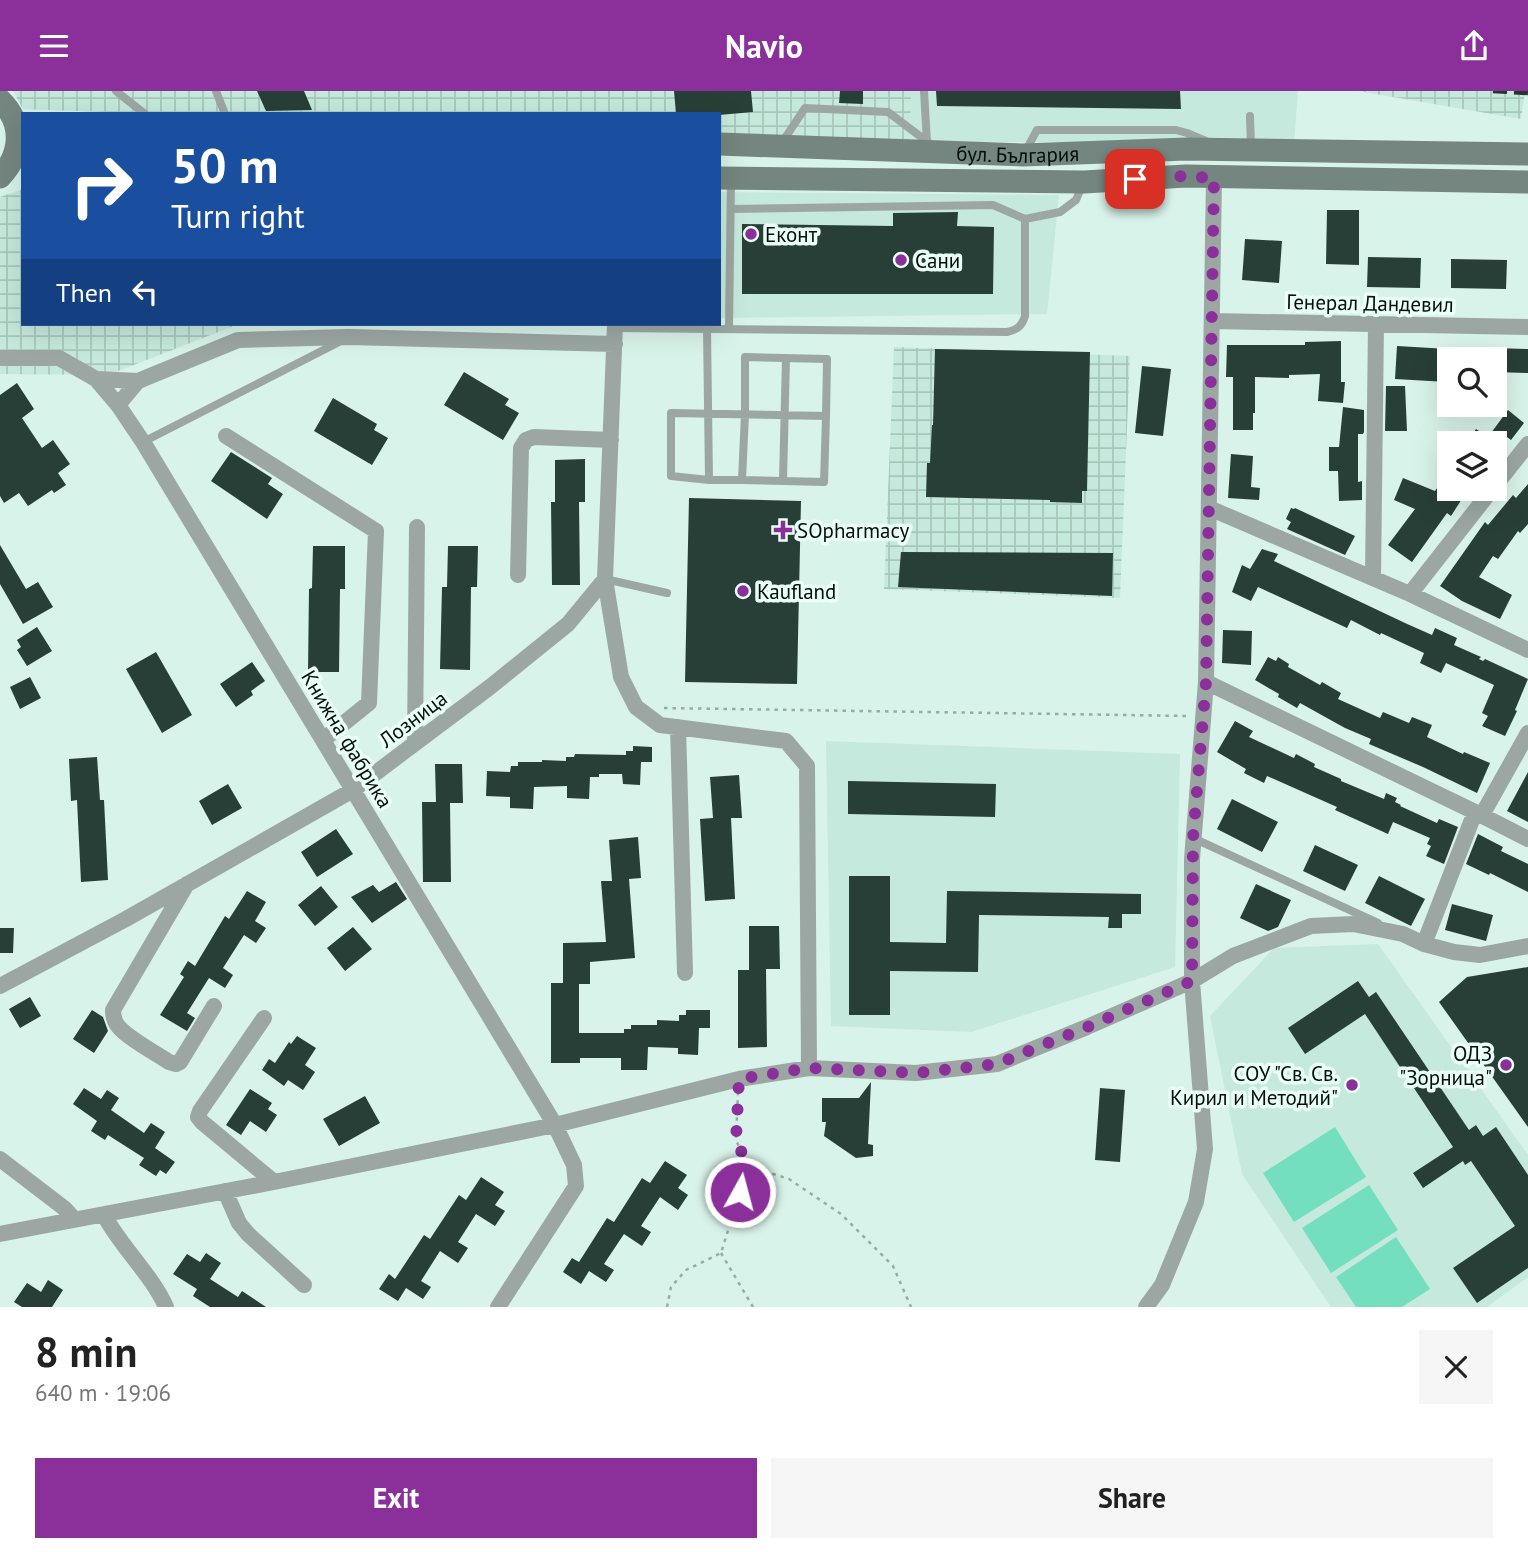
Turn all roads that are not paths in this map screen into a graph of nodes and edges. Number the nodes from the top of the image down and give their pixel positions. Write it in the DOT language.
graph roads {
  1 [pos="117,91"];
  2 [pos="128,91"];
  3 [pos="216,91"];
  4 [pos="924,91"];
  5 [pos="132,104"];
  6 [pos="9,106"];
  7 [pos="142,112"];
  8 [pos="224,112"];
  9 [pos="1250,116"];
  10 [pos="721,144"];
  11 [pos="780,146"];
  12 [pos="934,147"];
  13 [pos="1251,150"];
  14 [pos="1528,154"];
  15 [pos="21,167"];
  16 [pos="0,177"];
  17 [pos="1214,178"];
  18 [pos="725,179"];
  19 [pos="1528,181"];
  20 [pos="1084,182"];
  21 [pos="731,209"];
  22 [pos="1025,219"];
  23 [pos="1212,321"];
  24 [pos="1376,324"];
  25 [pos="1528,327"];
  26 [pos="707,328"];
  27 [pos="729,328"];
  28 [pos="615,332"];
  29 [pos="349,337"];
  30 [pos="0,358"];
  31 [pos="786,358"];
  32 [pos="96,379"];
  33 [pos="138,381"];
  34 [pos="118,405"];
  35 [pos="708,413"];
  36 [pos="746,414"];
  37 [pos="785,415"];
  38 [pos="825,416"];
  39 [pos="226,436"];
  40 [pos="611,440"];
  41 [pos="143,442"];
  42 [pos="1528,444"];
  43 [pos="1507,471"];
  44 [pos="709,480"];
  45 [pos="742,480"];
  46 [pos="783,481"];
  47 [pos="1484,501"];
  48 [pos="1209,508"];
  49 [pos="417,527"];
  50 [pos="518,575"];
  51 [pos="1373,578"];
  52 [pos="605,579"];
  53 [pos="667,593"];
  54 [pos="1410,594"];
  55 [pos="1528,650"];
  56 [pos="1206,682"];
  57 [pos="678,727"];
  58 [pos="1528,733"];
  59 [pos="323,740"];
  60 [pos="415,743"];
  61 [pos="353,790"];
  62 [pos="1479,813"];
  63 [pos="1193,838"];
  64 [pos="1528,839"];
  65 [pos="188,882"];
  66 [pos="1403,934"];
  67 [pos="1424,944"];
  68 [pos="1528,946"];
  69 [pos="685,973"];
  70 [pos="1192,981"];
  71 [pos="0,986"];
  72 [pos="214,1006"];
  73 [pos="264,1018"];
  74 [pos="809,1068"];
  75 [pos="555,1125"];
  76 [pos="0,1159"];
  77 [pos="274,1182"];
  78 [pos="225,1191"];
  79 [pos="104,1215"];
  80 [pos="74,1219"];
  81 [pos="0,1234"];
  82 [pos="304,1285"];
  83 [pos="166,1307"];
  84 [pos="498,1307"];
  85 [pos="1146,1307"];
  1 -- 5 [label="lane"];
  2 -- 5 [label="lane"];
  3 -- 8 [label="lane"];
  4 -- 12 [label="lane"];
  5 -- 7 [label="lane"];
  6 -- 16 [label="main road"];
  9 -- 13 [label="lane"];
  10 -- 11 [label="main road, бул. България"];
  11 -- 12 [label="main road, бул. България"];
  11 -- 12 [label="lane"];
  12 -- 13 [label="main road, бул. България"];
  13 -- 14 [label="main road, бул. България"];
  15 -- 16 [label="main road"];
  17 -- 19 [label="main road, бул. България"];
  17 -- 20 [label="main road, бул. България"];
  17 -- 23 [label="street"];
  18 -- 20 [label="main road, бул. България"];
  18 -- 21 [label="lane"];
  20 -- 22 [label="lane"];
  21 -- 22 [label="lane"];
  21 -- 27 [label="lane"];
  22 -- 27 [label="lane"];
  23 -- 24 [label="street, Генерал Дандевил"];
  23 -- 48 [label="street"];
  24 -- 25 [label="street, Генерал Дандевил"];
  24 -- 51 [label="street"];
  26 -- 27 [label="lane"];
  26 -- 28 [label="lane"];
  26 -- 35 [label="lane"];
  28 -- 29 [label="street"];
  28 -- 40 [label="street"];
  29 -- 33 [label="street"];
  29 -- 41 [label="lane"];
  30 -- 32 [label="street"];
  31 -- 36 [label="lane"];
  31 -- 37 [label="lane"];
  31 -- 38 [label="lane"];
  32 -- 33 [label="street"];
  32 -- 34 [label="street, Книжна фабрика"];
  33 -- 34 [label="street"];
  34 -- 41 [label="street, Книжна фабрика"];
  35 -- 36 [label="lane"];
  35 -- 44 [label="lane"];
  35 -- 44 [label="lane"];
  36 -- 37 [label="lane"];
  36 -- 45 [label="lane"];
  37 -- 38 [label="lane"];
  37 -- 46 [label="lane"];
  38 -- 46 [label="lane"];
  39 -- 59 [label="street"];
  40 -- 50 [label="street"];
  40 -- 52 [label="street"];
  41 -- 59 [label="street, Книжна фабрика"];
  42 -- 43 [label="street"];
  44 -- 45 [label="lane"];
  45 -- 46 [label="lane"];
  47 -- 54 [label="street"];
  48 -- 51 [label="street"];
  48 -- 56 [label="street"];
  49 -- 60 [label="street"];
  51 -- 54 [label="street"];
  52 -- 53 [label="lane"];
  52 -- 57 [label="street"];
  52 -- 60 [label="street, Лозница"];
  54 -- 55 [label="street"];
  56 -- 62 [label="street"];
  56 -- 63 [label="street"];
  57 -- 69 [label="street"];
  57 -- 74 [label="street"];
  58 -- 62 [label="street"];
  59 -- 61 [label="street, Книжна фабрика"];
  60 -- 61 [label="street, Лозница"];
  61 -- 65 [label="street, Лозница"];
  61 -- 75 [label="street, Книжна фабрика"];
  62 -- 64 [label="street"];
  62 -- 67 [label="street"];
  63 -- 66 [label="lane"];
  63 -- 70 [label="street"];
  65 -- 71 [label="street, Лозница"];
  65 -- 72 [label="street"];
  66 -- 67 [label="street"];
  66 -- 70 [label="street"];
  67 -- 68 [label="street"];
  70 -- 74 [label="street"];
  70 -- 85 [label="street"];
  73 -- 77 [label="street"];
  74 -- 75 [label="street"];
  75 -- 77 [label="street"];
  75 -- 84 [label="street, Книжна фабрика"];
  76 -- 80 [label="street"];
  77 -- 78 [label="street"];
  78 -- 79 [label="street"];
  78 -- 82 [label="street"];
  79 -- 80 [label="street"];
  79 -- 83 [label="street"];
  80 -- 81 [label="street"];
}
